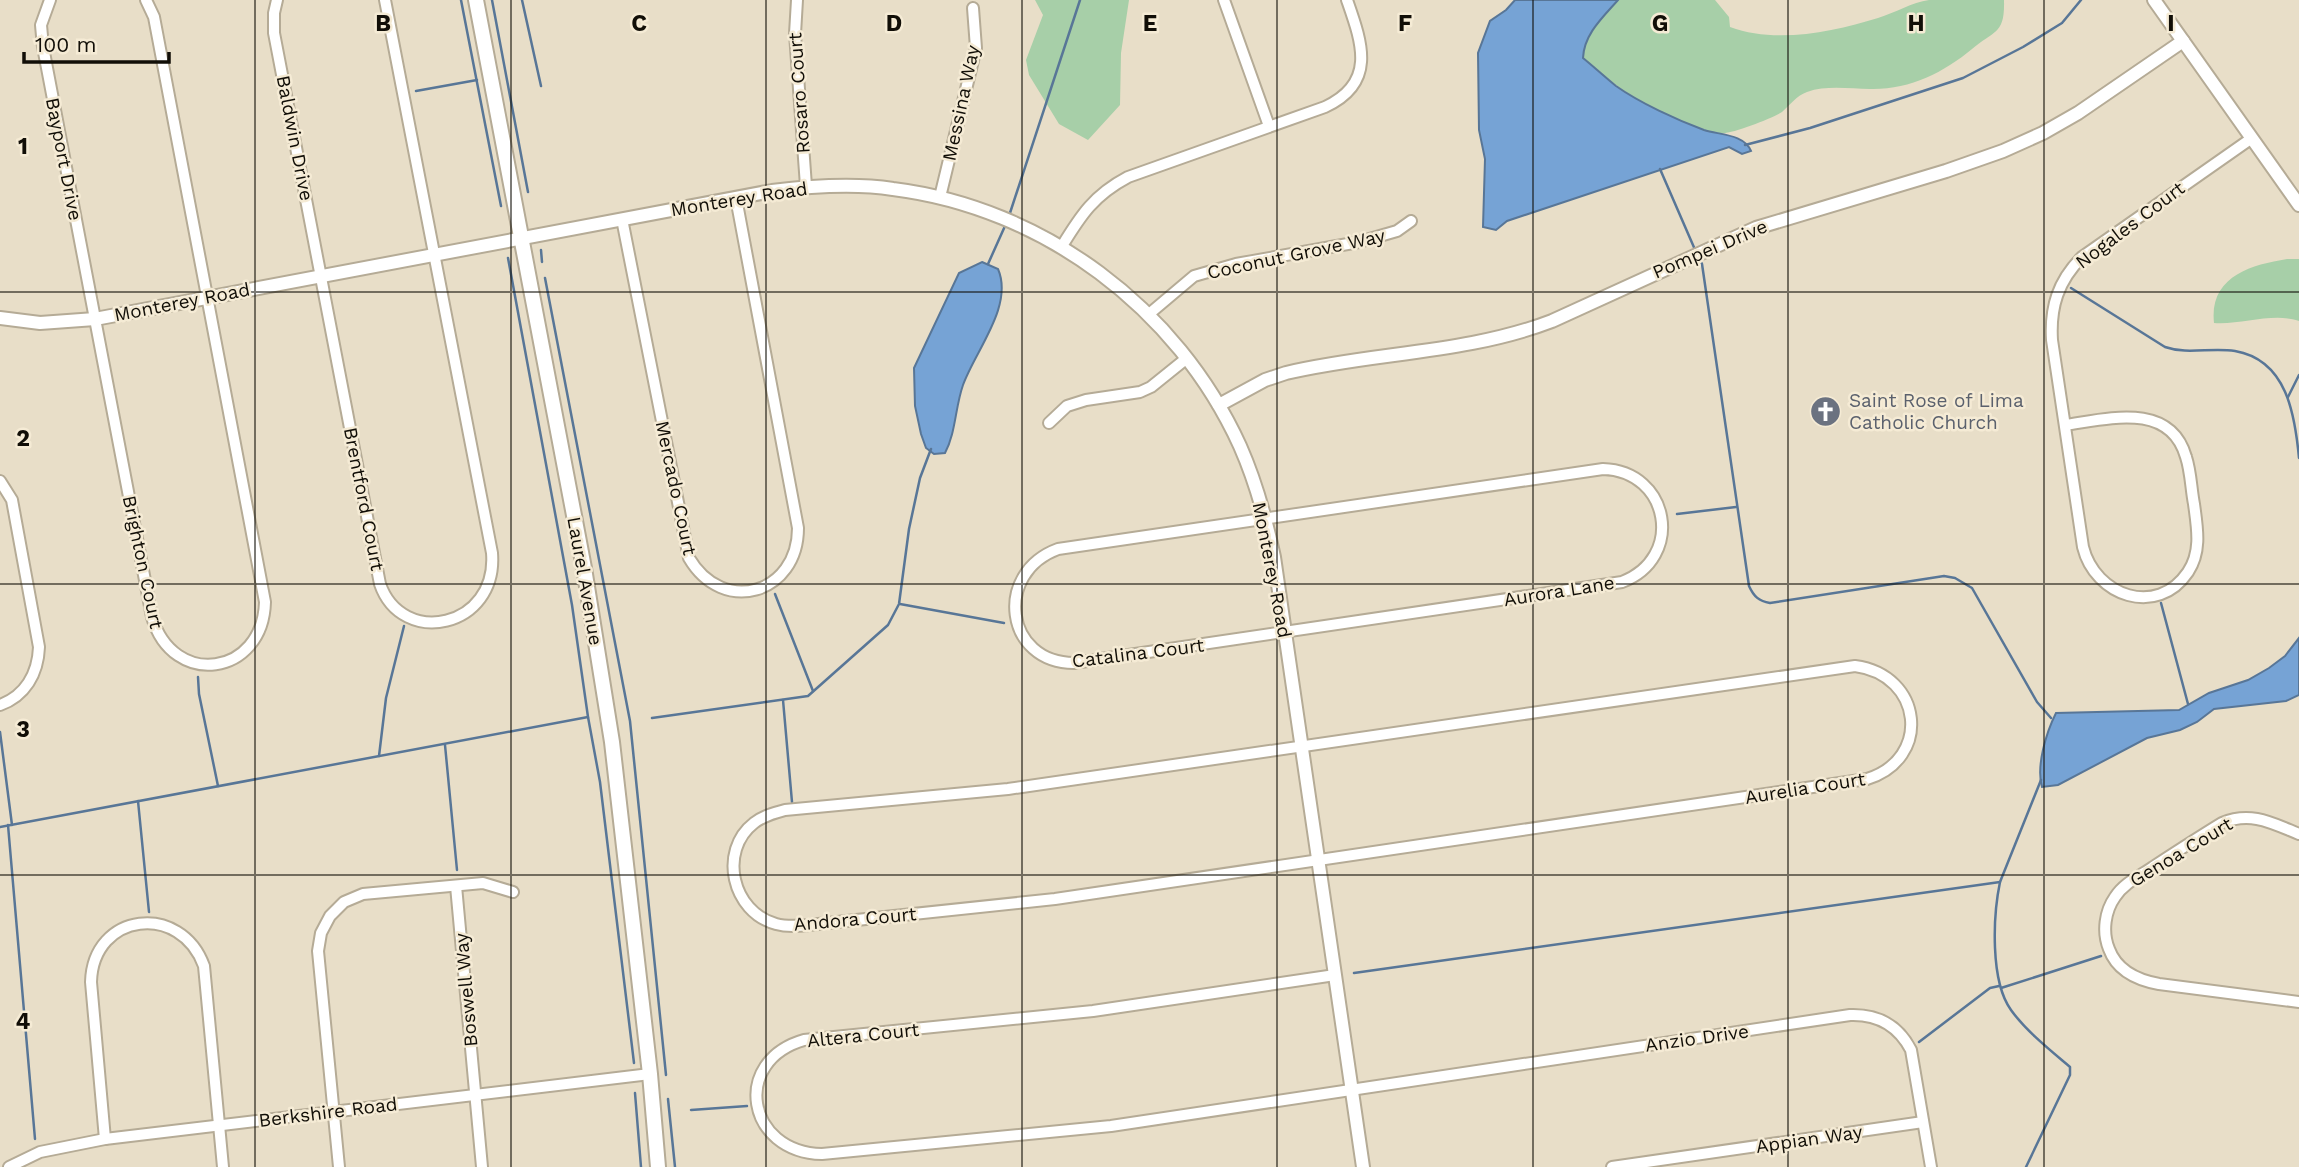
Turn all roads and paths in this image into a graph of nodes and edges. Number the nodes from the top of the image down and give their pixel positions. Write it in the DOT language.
graph roads {
  1 [pos="50,0"];
  2 [pos="146,0"];
  3 [pos="277,0"];
  4 [pos="384,0"];
  5 [pos="476,0"];
  6 [pos="797,0"];
  7 [pos="1224,0"];
  8 [pos="1346,0"];
  9 [pos="2154,0"];
  10 [pos="973,8"];
  11 [pos="2183,41"];
  12 [pos="1269,126"];
  13 [pos="2252,138"];
  14 [pos="806,186"];
  15 [pos="940,197"];
  16 [pos="736,198"];
  17 [pos="2299,205"];
  18 [pos="622,219"];
  19 [pos="1411,221"];
  20 [pos="520,237"];
  21 [pos="1062,246"];
  22 [pos="435,254"];
  23 [pos="321,275"];
  24 [pos="208,297"];
  25 [pos="1149,314"];
  26 [pos="0,318"];
  27 [pos="95,319"];
  28 [pos="1187,358"];
  29 [pos="1219,405"];
  30 [pos="1049,423"];
  31 [pos="2066,425"];
  32 [pos="0,481"];
  33 [pos="1266,519"];
  34 [pos="1285,633"];
  35 [pos="0,705"];
  36 [pos="1302,747"];
  37 [pos="2299,834"];
  38 [pos="1318,861"];
  39 [pos="456,886"];
  40 [pos="513,891"];
  41 [pos="1335,975"];
  42 [pos="2299,1002"];
  43 [pos="650,1074"];
  44 [pos="1352,1089"];
  45 [pos="475,1094"];
  46 [pos="334,1112"];
  47 [pos="1923,1122"];
  48 [pos="219,1126"];
  49 [pos="105,1139"];
  50 [pos="9,1167"];
  51 [pos="223,1167"];
  52 [pos="339,1167"];
  53 [pos="482,1167"];
  54 [pos="658,1167"];
  55 [pos="1363,1167"];
  56 [pos="1612,1167"];
  57 [pos="1931,1167"];
  1 -- 27 [label="street, Bayport Drive"];
  2 -- 24 [label="street"];
  3 -- 23 [label="street, Baldwin Drive"];
  4 -- 22 [label="street"];
  5 -- 20 [label="main road, Laurel Avenue"];
  6 -- 14 [label="street, Rosaro Court"];
  7 -- 12 [label="street"];
  8 -- 12 [label="street"];
  9 -- 11 [label="street"];
  10 -- 15 [label="street, Messina Way"];
  11 -- 13 [label="street"];
  11 -- 29 [label="street, Pompei Drive"];
  12 -- 21 [label="street"];
  13 -- 17 [label="street"];
  13 -- 31 [label="street, Nogales Court"];
  14 -- 15 [label="street, Monterey Road"];
  14 -- 16 [label="street, Monterey Road"];
  15 -- 21 [label="street, Monterey Road"];
  16 -- 18 [label="street, Monterey Road"];
  16 -- 18 [label="street, Mercado Court"];
  18 -- 20 [label="street, Monterey Road"];
  19 -- 25 [label="street, Coconut Grove Way"];
  20 -- 22 [label="street, Monterey Road"];
  20 -- 43 [label="main road, Laurel Avenue"];
  21 -- 25 [label="street, Monterey Road"];
  22 -- 23 [label="street, Monterey Road"];
  22 -- 23 [label="street, Brentford Court"];
  23 -- 24 [label="street, Monterey Road"];
  24 -- 27 [label="street, Monterey Road"];
  24 -- 27 [label="street, Brighton Court"];
  25 -- 28 [label="street, Monterey Road"];
  26 -- 27 [label="street, Monterey Road"];
  28 -- 29 [label="street, Monterey Road"];
  28 -- 30 [label="street"];
  29 -- 33 [label="street, Monterey Road"];
  31 -- 31 [label="street, Nogales Court"];
  32 -- 35 [label="street"];
  33 -- 34 [label="street, Monterey Road"];
  33 -- 34 [label="street, Catalina Court"];
  33 -- 34 [label="street, Aurora Lane"];
  34 -- 36 [label="street, Monterey Road"];
  36 -- 38 [label="street, Monterey Road"];
  36 -- 38 [label="street, Andora Court"];
  36 -- 38 [label="street, Aurelia Court"];
  37 -- 42 [label="street, Genoa Court"];
  38 -- 41 [label="street, Monterey Road"];
  39 -- 40 [label="street"];
  39 -- 45 [label="street, Boswell Way"];
  39 -- 46 [label="street"];
  41 -- 44 [label="street, Monterey Road"];
  41 -- 44 [label="street, Altera Court"];
  43 -- 45 [label="street, Berkshire Road"];
  43 -- 54 [label="main road, Laurel Avenue"];
  44 -- 47 [label="street, Anzio Drive"];
  44 -- 55 [label="street, Monterey Road"];
  45 -- 46 [label="street, Berkshire Road"];
  45 -- 53 [label="street, Boswell Way"];
  46 -- 48 [label="street, Berkshire Road"];
  46 -- 52 [label="street"];
  47 -- 56 [label="street, Appian Way"];
  47 -- 57 [label="street, Anzio Drive"];
  48 -- 49 [label="street, Berkshire Road"];
  48 -- 49 [label="street"];
  48 -- 51 [label="street"];
  49 -- 50 [label="street, Berkshire Road"];
}
